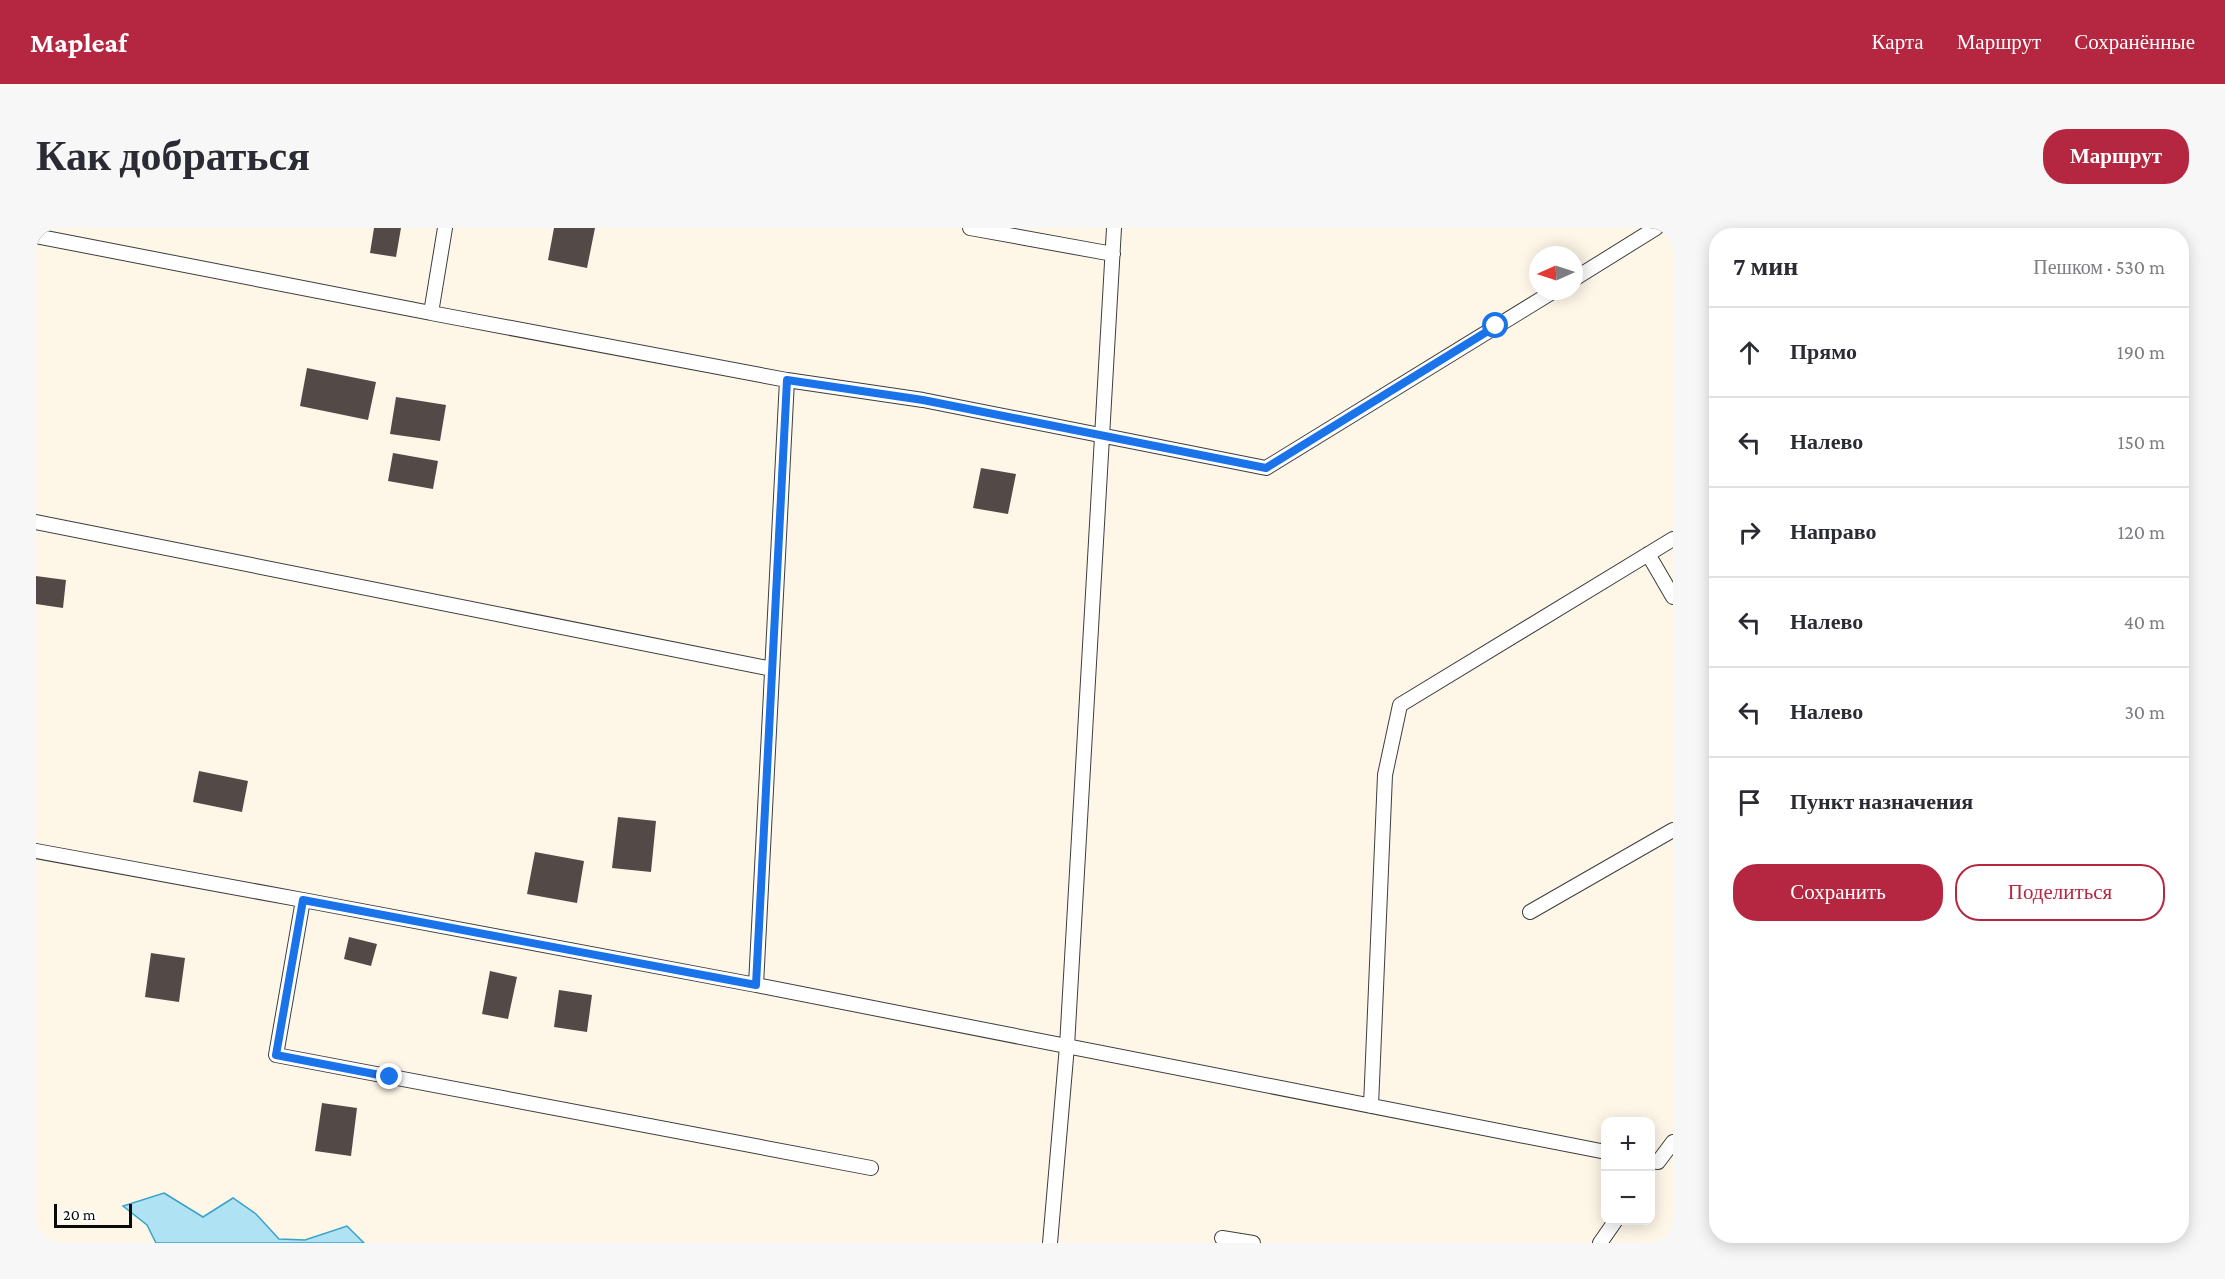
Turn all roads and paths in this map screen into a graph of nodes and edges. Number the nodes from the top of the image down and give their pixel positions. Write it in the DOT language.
graph roads {
  1 [pos="445,228"];
  2 [pos="970,228"];
  3 [pos="1114,228"];
  4 [pos="1656,228"];
  5 [pos="36,236"];
  6 [pos="1113,254"];
  7 [pos="1583,273"];
  8 [pos="1539,300"];
  9 [pos="431,314"];
  10 [pos="787,380"];
  11 [pos="1102,435"];
  12 [pos="36,522"];
  13 [pos="1673,539"];
  14 [pos="1648,554"];
  15 [pos="1673,597"];
  16 [pos="772,669"];
  17 [pos="1673,830"];
  18 [pos="36,851"];
  19 [pos="303,900"];
  20 [pos="1530,912"];
  21 [pos="756,985"];
  22 [pos="1066,1046"];
  23 [pos="1371,1106"];
  24 [pos="1673,1142"];
  25 [pos="1601,1151"];
  26 [pos="1655,1163"];
  27 [pos="871,1167"];
  28 [pos="1613,1225"];
  29 [pos="1222,1238"];
  30 [pos="1050,1243"];
  31 [pos="1253,1243"];
  32 [pos="1600,1243"];
  1 -- 9 [label="lane"];
  2 -- 6 [label="lane"];
  3 -- 6 [label="lane"];
  4 -- 7 [label="lane"];
  5 -- 9 [label="lane"];
  6 -- 11 [label="lane"];
  8 -- 11 [label="lane"];
  9 -- 10 [label="lane"];
  10 -- 11 [label="lane"];
  10 -- 16 [label="lane"];
  11 -- 22 [label="lane"];
  12 -- 16 [label="lane"];
  13 -- 14 [label="lane"];
  14 -- 15 [label="lane"];
  14 -- 23 [label="lane"];
  16 -- 21 [label="lane"];
  17 -- 20 [label="lane"];
  18 -- 19 [label="lane"];
  19 -- 21 [label="lane"];
  19 -- 27 [label="lane"];
  21 -- 22 [label="lane"];
  22 -- 23 [label="lane"];
  22 -- 30 [label="lane"];
  23 -- 25 [label="lane"];
  24 -- 26 [label="lane"];
  28 -- 32 [label="lane"];
  29 -- 31 [label="lane"];
}
